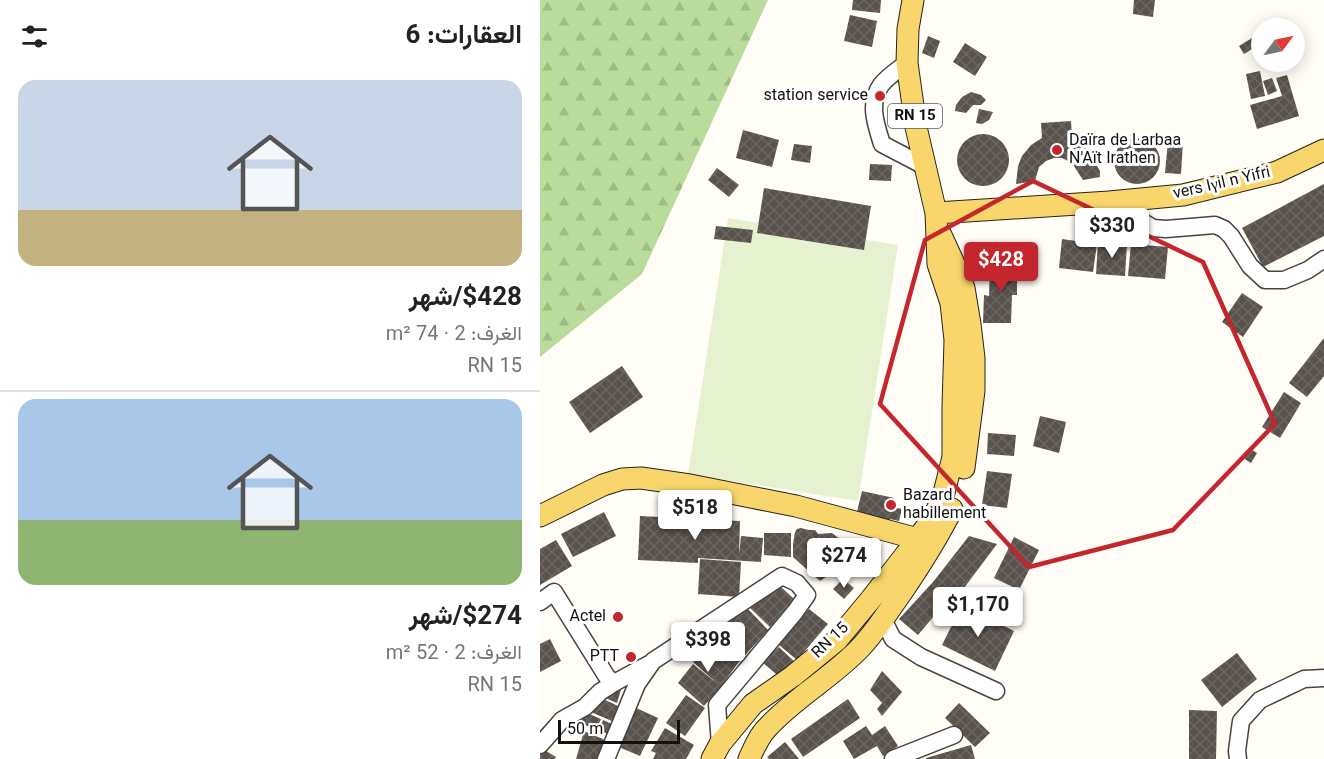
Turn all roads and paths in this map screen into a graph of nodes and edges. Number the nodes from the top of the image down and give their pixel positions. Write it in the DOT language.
graph roads {
  1 [pos="913,0"];
  2 [pos="907,63"];
  3 [pos="1324,150"];
  4 [pos="926,167"];
  5 [pos="1109,202"];
  6 [pos="937,221"];
  7 [pos="1324,259"];
  8 [pos="540,516"];
  9 [pos="926,542"];
  10 [pos="540,602"];
  11 [pos="883,619"];
  12 [pos="653,661"];
  13 [pos="1324,678"];
  14 [pos="614,683"];
  15 [pos="996,691"];
  16 [pos="954,735"];
  17 [pos="540,745"];
  18 [pos="716,752"];
  19 [pos="606,759"];
  20 [pos="749,759"];
  21 [pos="893,759"];
  22 [pos="1238,759"];
  1 -- 2 [label="main road, RN 15"];
  2 -- 4 [label="main road, RN 15"];
  2 -- 4 [label="street"];
  3 -- 5 [label="main road, vers Iγil n Yifri"];
  4 -- 6 [label="main road, RN 15"];
  5 -- 6 [label="main road, vers Iγil n Yifri"];
  5 -- 7 [label="street"];
  6 -- 9 [label="main road, RN 15"];
  8 -- 9 [label="main road"];
  9 -- 11 [label="main road, RN 15"];
  9 -- 18 [label="main road, RN 15"];
  10 -- 14 [label="street"];
  11 -- 15 [label="street"];
  11 -- 20 [label="main road, RN 15"];
  12 -- 14 [label="street"];
  12 -- 18 [label="street"];
  12 -- 19 [label="street"];
  13 -- 22 [label="street"];
  14 -- 17 [label="street"];
  16 -- 21 [label="street"];
}
